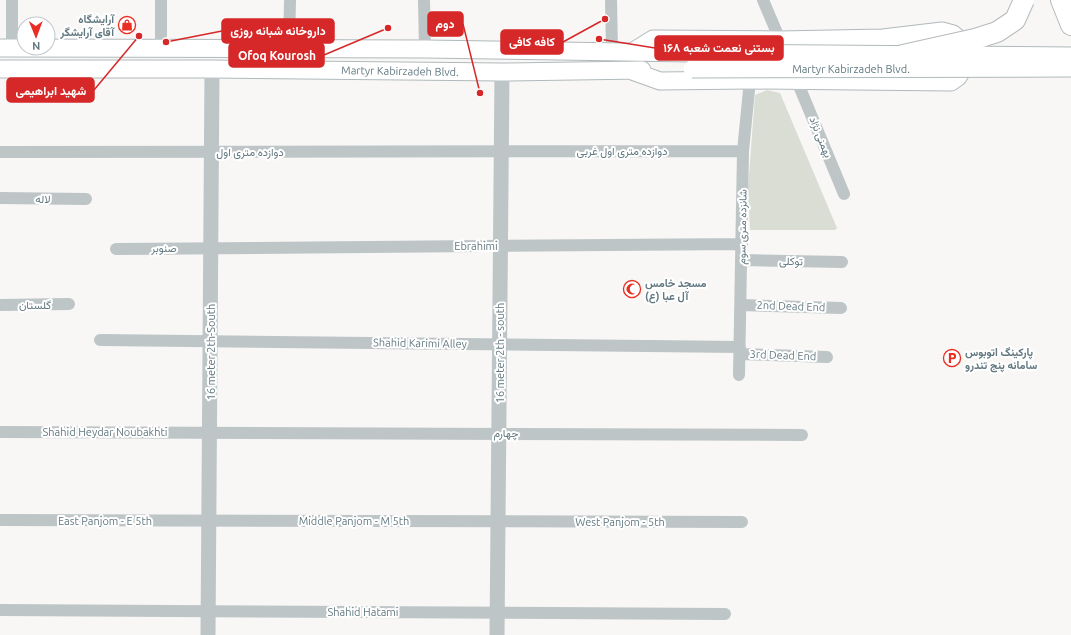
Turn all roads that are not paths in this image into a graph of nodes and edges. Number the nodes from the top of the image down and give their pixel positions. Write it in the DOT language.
graph roads {
  1 [pos="12,0"];
  2 [pos="161,0"];
  3 [pos="290,0"];
  4 [pos="424,0"];
  5 [pos="611,0"];
  6 [pos="763,0"];
  7 [pos="1024,0"];
  8 [pos="1061,0"];
  9 [pos="1071,24"];
  10 [pos="780,40"];
  11 [pos="6,48"];
  12 [pos="289,48"];
  13 [pos="161,49"];
  14 [pos="425,49"];
  15 [pos="612,51"];
  16 [pos="632,52"];
  17 [pos="904,55"];
  18 [pos="1071,56"];
  19 [pos="691,61"];
  20 [pos="1071,68"];
  21 [pos="0,69"];
  22 [pos="212,69"];
  23 [pos="632,71"];
  24 [pos="502,72"];
  25 [pos="750,80"];
  26 [pos="797,81"];
  27 [pos="501,151"];
  28 [pos="743,151"];
  29 [pos="0,152"];
  30 [pos="212,152"];
  31 [pos="844,194"];
  32 [pos="0,198"];
  33 [pos="86,199"];
  34 [pos="742,244"];
  35 [pos="500,246"];
  36 [pos="211,248"];
  37 [pos="116,249"];
  38 [pos="741,260"];
  39 [pos="842,262"];
  40 [pos="69,304"];
  41 [pos="0,305"];
  42 [pos="741,305"];
  43 [pos="841,308"];
  44 [pos="100,340"];
  45 [pos="211,341"];
  46 [pos="500,344"];
  47 [pos="740,350"];
  48 [pos="827,356"];
  49 [pos="739,375"];
  50 [pos="0,432"];
  51 [pos="210,432"];
  52 [pos="499,433"];
  53 [pos="802,435"];
  54 [pos="0,520"];
  55 [pos="210,521"];
  56 [pos="498,522"];
  57 [pos="742,522"];
  58 [pos="0,610"];
  59 [pos="209,611"];
  60 [pos="498,613"];
  61 [pos="725,614"];
  62 [pos="208,635"];
  63 [pos="497,635"];
  1 -- 11 [label="street"];
  2 -- 13 [label="street"];
  3 -- 12 [label="street"];
  4 -- 14 [label="street"];
  5 -- 15 [label="street"];
  6 -- 10 [label="street"];
  7 -- 17 [label="highway, bridge"];
  8 -- 9 [label="highway"];
  10 -- 16 [label="main road"];
  10 -- 26 [label="main road, Martyr Kabirzadeh Blvd."];
  11 -- 13 [label="main road, Martyr Kabirzadeh Blvd."];
  12 -- 13 [label="main road, Martyr Kabirzadeh Blvd."];
  12 -- 14 [label="main road, Martyr Kabirzadeh Blvd."];
  14 -- 15 [label="main road, Martyr Kabirzadeh Blvd."];
  15 -- 16 [label="main road, Martyr Kabirzadeh Blvd."];
  16 -- 19 [label="main road, Martyr Kabirzadeh Blvd."];
  17 -- 18 [label="main road, Martyr Kabirzadeh Blvd., bridge"];
  17 -- 19 [label="main road, Martyr Kabirzadeh Blvd., bridge"];
  19 -- 20 [label="main road, Martyr Kabirzadeh Blvd., bridge"];
  19 -- 23 [label="main road, Martyr Kabirzadeh Blvd."];
  21 -- 22 [label="main road, Martyr Kabirzadeh Blvd."];
  22 -- 24 [label="main road, Martyr Kabirzadeh Blvd."];
  22 -- 30 [label="street, 16 meter 2th-South"];
  23 -- 24 [label="main road, Martyr Kabirzadeh Blvd."];
  23 -- 25 [label="main road, Martyr Kabirzadeh Blvd."];
  24 -- 27 [label="street, 16 meter 2th - south"];
  25 -- 26 [label="main road, Martyr Kabirzadeh Blvd."];
  25 -- 28 [label="street, شانزده متری سوم"];
  26 -- 31 [label="street, بهمنی نژاد"];
  27 -- 28 [label="street, دوازده متری اول غربی"];
  27 -- 30 [label="street, دوازده متری اول"];
  27 -- 35 [label="street, 16 meter 2th - south"];
  28 -- 34 [label="street, شانزده متری سوم"];
  29 -- 30 [label="street, دوازده متری اول"];
  30 -- 36 [label="street, 16 meter 2th-South"];
  32 -- 33 [label="street, لاله"];
  34 -- 35 [label="street, Ebrahimi"];
  34 -- 38 [label="street, شانزده متری سوم"];
  35 -- 36 [label="street, Ebrahimi"];
  35 -- 46 [label="street, 16 meter 2th - south"];
  36 -- 37 [label="street, صنوبر"];
  36 -- 45 [label="street, 16 meter 2th-South"];
  38 -- 39 [label="street, توکلی"];
  38 -- 42 [label="street, شانزده متری سوم"];
  40 -- 41 [label="street, گلستان"];
  42 -- 43 [label="street, 2nd Dead End"];
  42 -- 47 [label="street, شانزده متری سوم"];
  44 -- 45 [label="street, Shahid Karimi Alley"];
  45 -- 46 [label="street, Shahid Karimi Alley"];
  45 -- 51 [label="street, 16 meter 2th-South"];
  46 -- 47 [label="street, Shahid Karimi Alley"];
  46 -- 52 [label="street, 16 meter 2th - south"];
  47 -- 48 [label="street, 3rd Dead End"];
  47 -- 49 [label="street, شانزده متری سوم"];
  50 -- 51 [label="street, Shahid Heydar Noubakhti"];
  51 -- 52 [label="street, چهارم"];
  51 -- 55 [label="street, 16 meter 2th-South"];
  52 -- 53 [label="street, چهارم"];
  52 -- 56 [label="street, 16 meter 2th - south"];
  54 -- 55 [label="street, East Panjom - E 5th"];
  55 -- 56 [label="street, Middle Panjom - M 5th"];
  55 -- 59 [label="street, 16 meter 2th-South"];
  56 -- 57 [label="street, West Panjom - 5th"];
  56 -- 60 [label="street, 16 meter 2th - south"];
  58 -- 59 [label="street, Shahid Hatami"];
  59 -- 60 [label="street, Shahid Hatami"];
  59 -- 62 [label="street, 16 meter 2th-South"];
  60 -- 61 [label="street, Shahid Hatami"];
  60 -- 63 [label="street, 16 meter 2th - south"];
}
